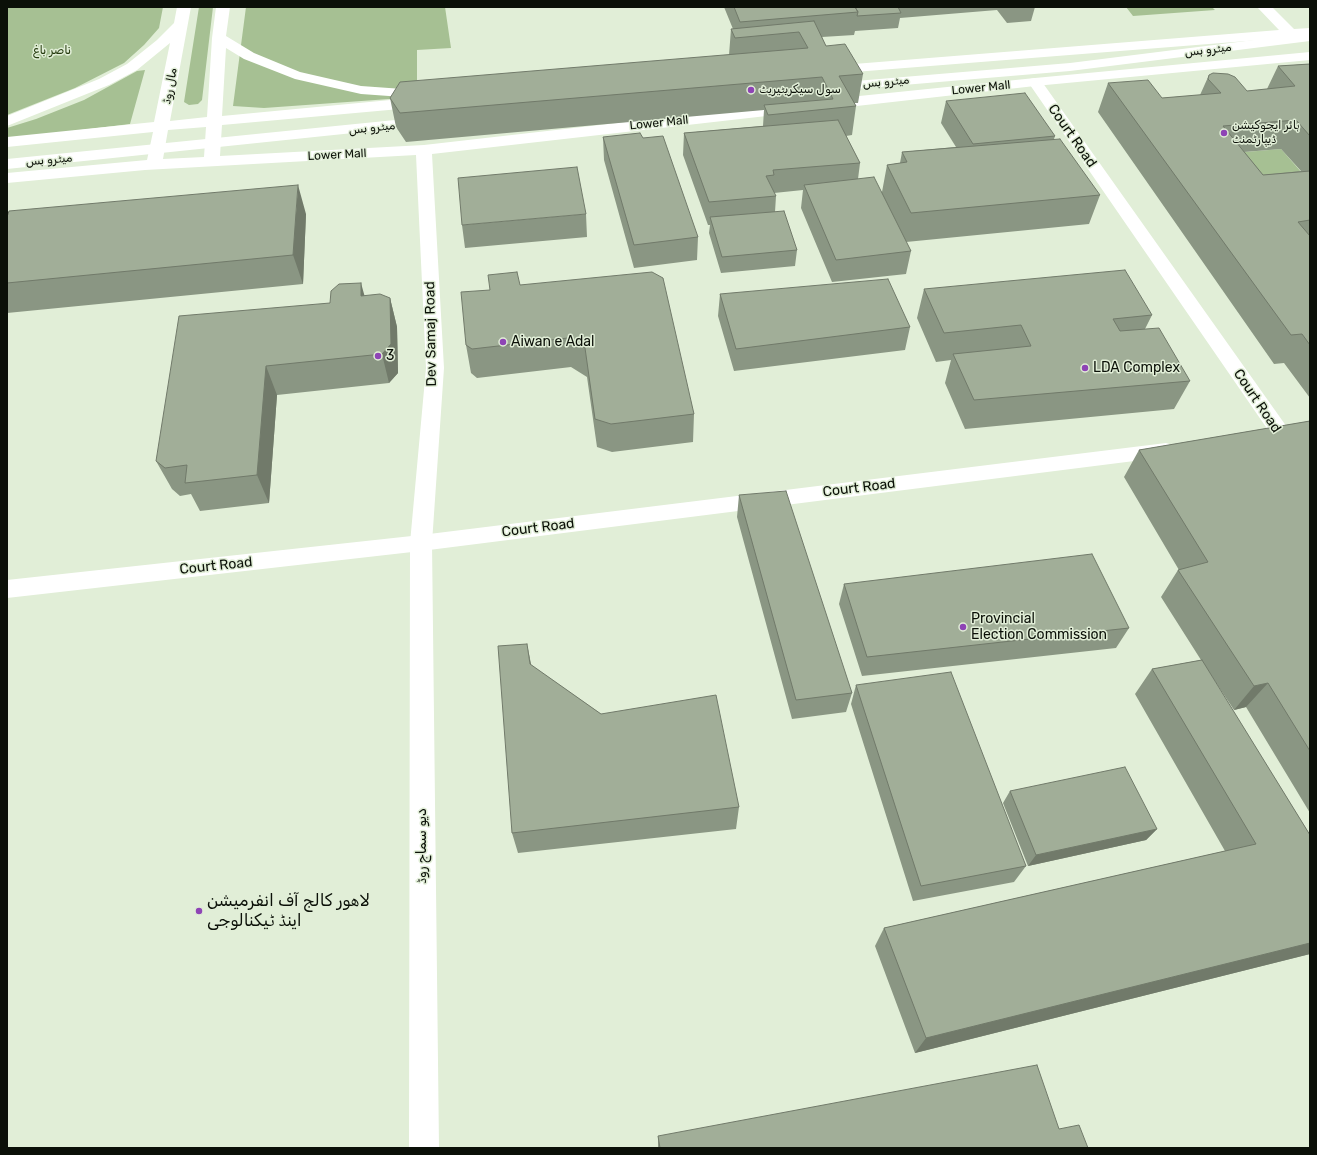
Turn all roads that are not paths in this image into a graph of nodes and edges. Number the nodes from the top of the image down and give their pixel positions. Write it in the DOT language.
graph roads {
  1 [pos="184,7"];
  2 [pos="223,7"];
  3 [pos="1264,7"];
  4 [pos="182,24"];
  5 [pos="1310,32"];
  6 [pos="1290,33"];
  7 [pos="1310,37"];
  8 [pos="219,38"];
  9 [pos="1310,56"];
  10 [pos="814,71"];
  11 [pos="1034,82"];
  12 [pos="815,88"];
  13 [pos="443,120"];
  14 [pos="7,121"];
  15 [pos="215,121"];
  16 [pos="162,126"];
  17 [pos="7,142"];
  18 [pos="424,150"];
  19 [pos="212,162"];
  20 [pos="7,164"];
  21 [pos="154,165"];
  22 [pos="7,178"];
  23 [pos="1243,440"];
  24 [pos="1187,447"];
  25 [pos="421,543"];
  26 [pos="7,589"];
  27 [pos="424,1148"];
  1 -- 4 [label="main road, مال روڈ"];
  2 -- 8 [label="main road"];
  3 -- 6 [label="main road"];
  4 -- 14 [label="main road"];
  4 -- 16 [label="main road, مال روڈ"];
  5 -- 6 [label="main road"];
  6 -- 10 [label="main road"];
  7 -- 12 [label="main road, میٹرو بس"];
  8 -- 15 [label="main road"];
  8 -- 15 [label="main road"];
  9 -- 11 [label="main road, Lower Mall"];
  11 -- 18 [label="main road, Lower Mall"];
  11 -- 23 [label="main road, Court Road"];
  13 -- 20 [label="main road, میٹرو بس"];
  15 -- 16 [label="main road"];
  15 -- 19 [label="main road"];
  16 -- 17 [label="main road"];
  16 -- 21 [label="main road, مال روڈ"];
  18 -- 19 [label="main road, Lower Mall"];
  18 -- 25 [label="main road, Dev Samaj Road"];
  19 -- 21 [label="main road, Lower Mall"];
  21 -- 22 [label="main road, Lower Mall"];
  24 -- 25 [label="main road, Court Road"];
  25 -- 26 [label="main road, Court Road"];
  25 -- 27 [label="main road, دیو سماج روڈ"];
}
